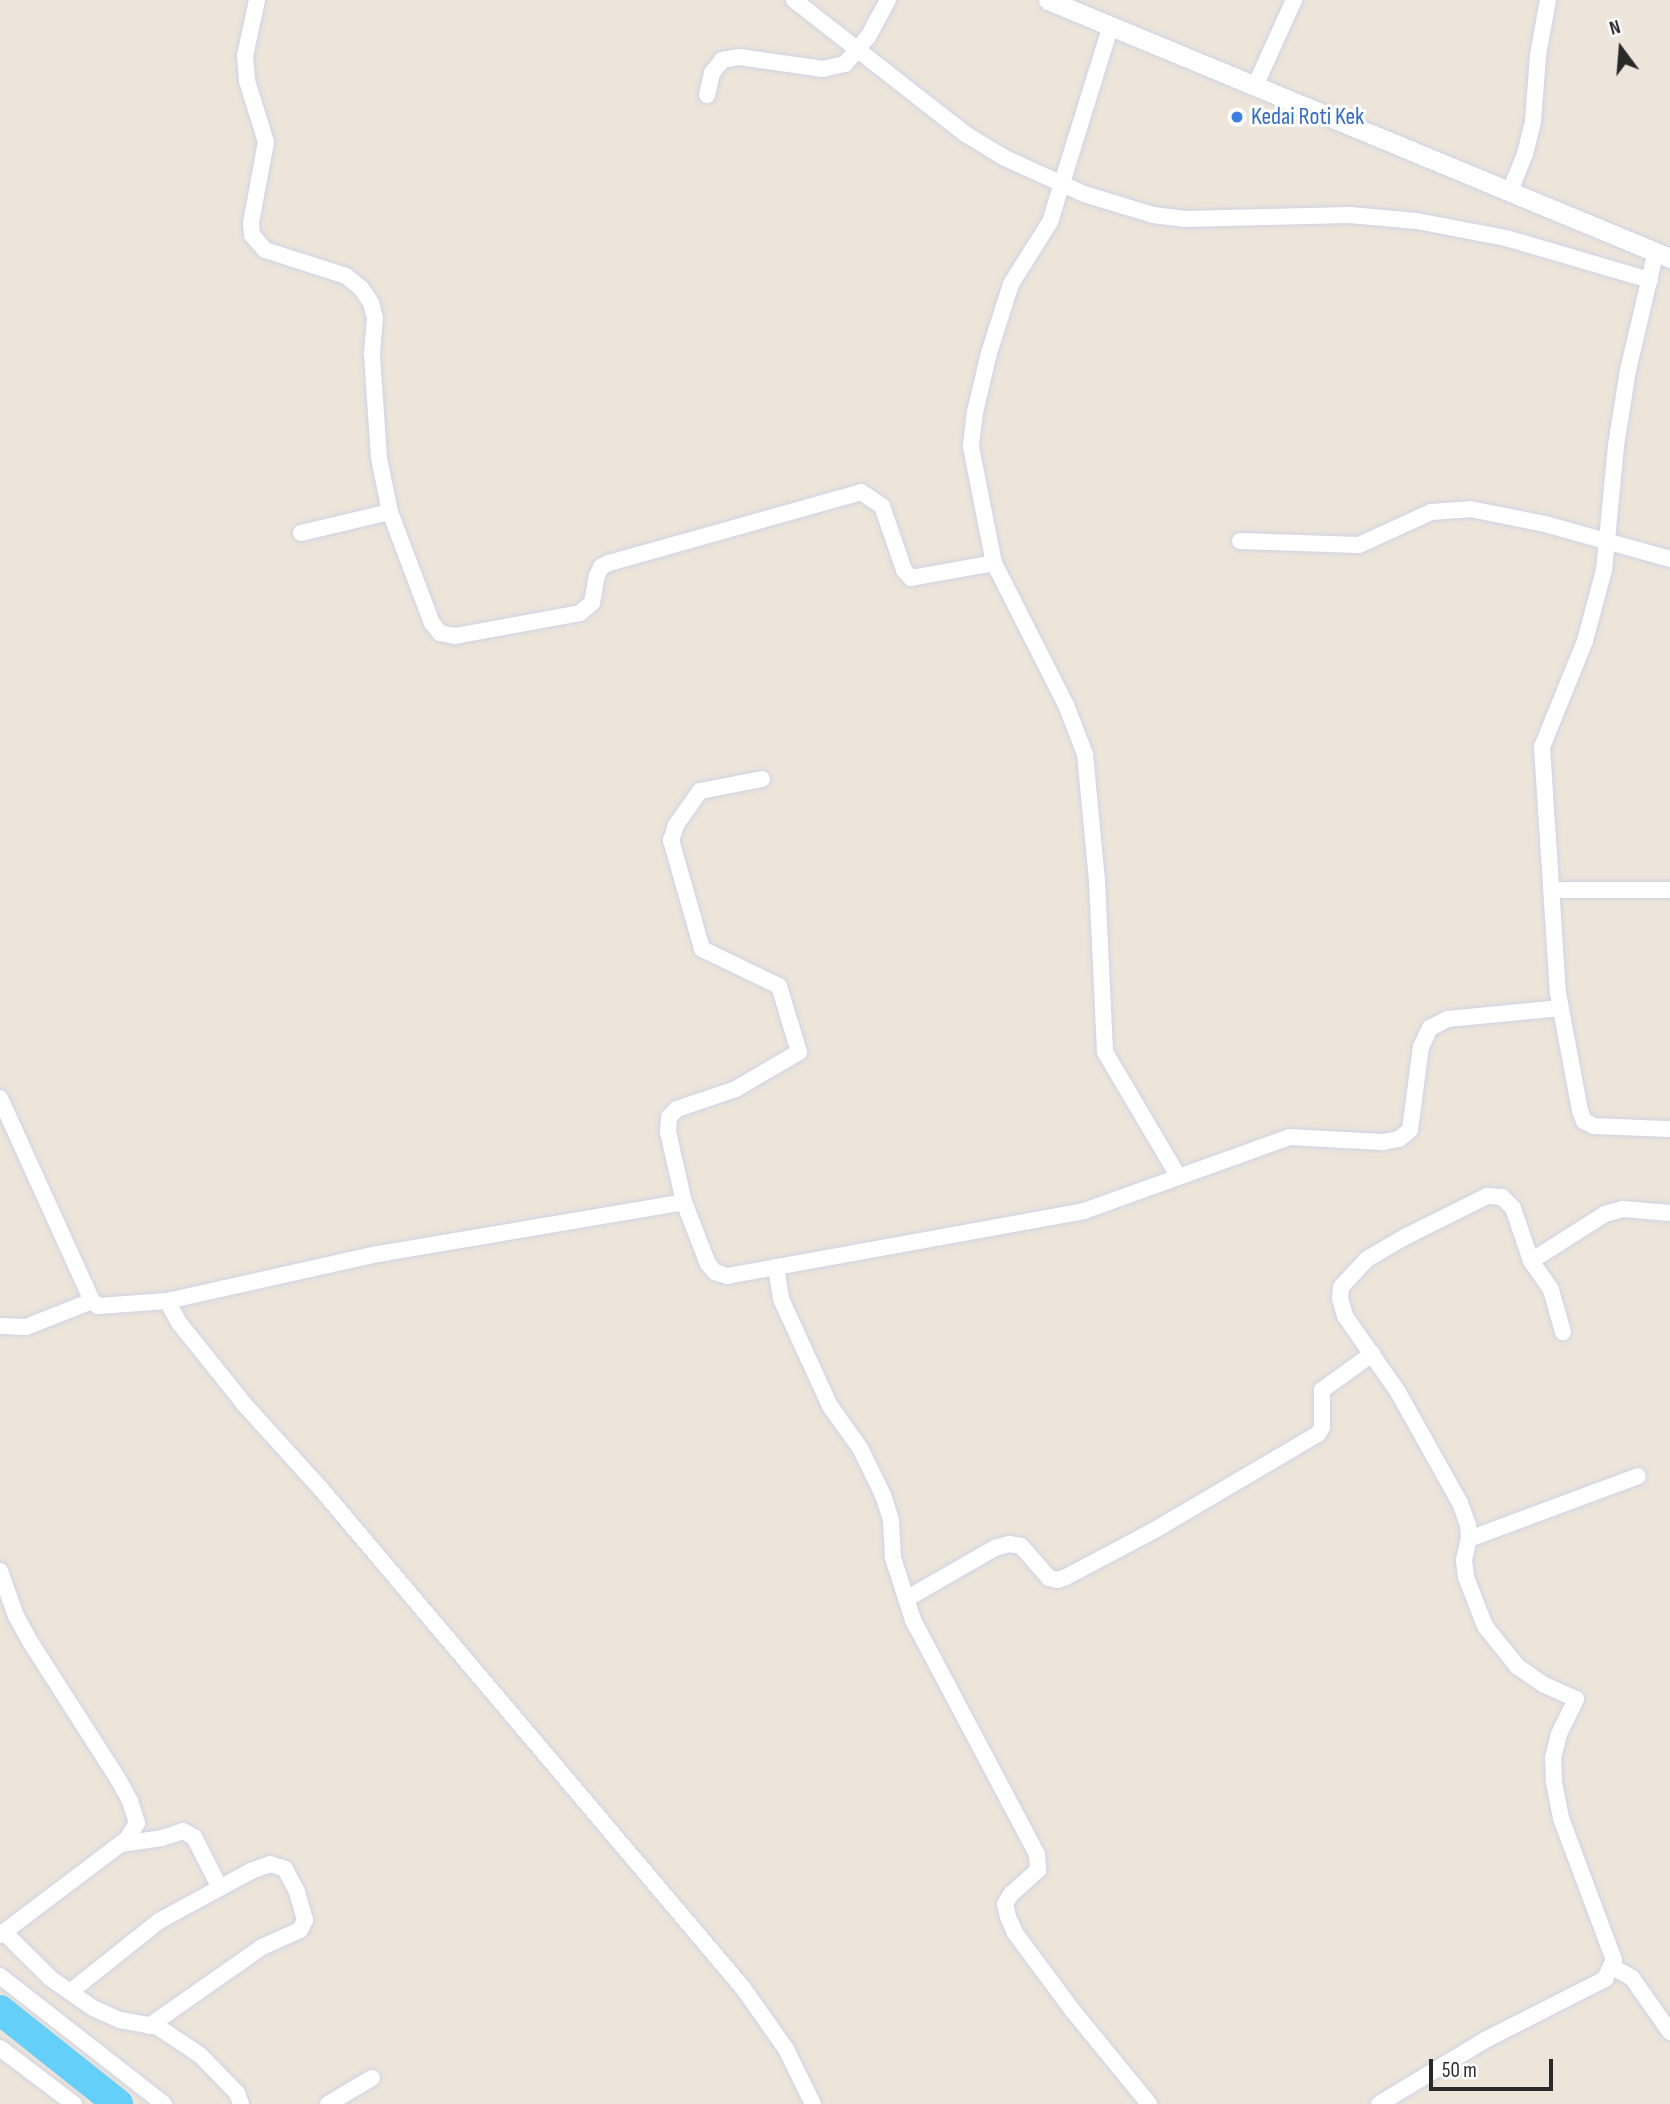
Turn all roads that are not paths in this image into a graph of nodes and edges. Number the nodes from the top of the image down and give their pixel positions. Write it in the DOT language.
graph roads {
  1 [pos="257,0"];
  2 [pos="794,0"];
  3 [pos="888,0"];
  4 [pos="1048,0"];
  5 [pos="1294,0"];
  6 [pos="1548,0"];
  7 [pos="1111,24"];
  8 [pos="858,51"];
  9 [pos="1256,84"];
  10 [pos="707,95"];
  11 [pos="1061,184"];
  12 [pos="1510,191"];
  13 [pos="1663,255"];
  14 [pos="1650,280"];
  15 [pos="390,512"];
  16 [pos="301,533"];
  17 [pos="1240,541"];
  18 [pos="1608,541"];
  19 [pos="1670,559"];
  20 [pos="994,563"];
  21 [pos="762,779"];
  22 [pos="1554,890"];
  23 [pos="1670,890"];
  24 [pos="1560,1008"];
  25 [pos="0,1098"];
  26 [pos="1670,1129"];
  27 [pos="1178,1176"];
  28 [pos="684,1202"];
  29 [pos="1670,1213"];
  30 [pos="1531,1261"];
  31 [pos="775,1267"];
  32 [pos="92,1301"];
  33 [pos="167,1301"];
  34 [pos="0,1326"];
  35 [pos="1563,1332"];
  36 [pos="1372,1354"];
  37 [pos="1637,1476"];
  38 [pos="1469,1539"];
  39 [pos="0,1571"];
  40 [pos="906,1599"];
  41 [pos="121,1844"];
  42 [pos="220,1888"];
  43 [pos="2,1933"];
  44 [pos="1613,1967"];
  45 [pos="0,1976"];
  46 [pos="70,1992"];
  47 [pos="149,2026"];
  48 [pos="1670,2032"];
  49 [pos="0,2048"];
  50 [pos="372,2078"];
  51 [pos="75,2104"];
  52 [pos="164,2104"];
  53 [pos="241,2104"];
  54 [pos="328,2104"];
  55 [pos="813,2104"];
  56 [pos="1149,2104"];
  57 [pos="1379,2104"];
  1 -- 15 [label="street"];
  2 -- 8 [label="street"];
  3 -- 8 [label="street"];
  4 -- 7 [label="street"];
  5 -- 9 [label="street"];
  6 -- 12 [label="street"];
  7 -- 9 [label="street"];
  7 -- 11 [label="street"];
  8 -- 10 [label="street"];
  8 -- 11 [label="street"];
  9 -- 12 [label="street"];
  11 -- 14 [label="street"];
  11 -- 20 [label="street"];
  12 -- 13 [label="street"];
  13 -- 14 [label="street"];
  14 -- 18 [label="street"];
  15 -- 16 [label="street"];
  15 -- 20 [label="street"];
  17 -- 18 [label="street"];
  18 -- 19 [label="street"];
  18 -- 22 [label="street"];
  20 -- 27 [label="street"];
  21 -- 28 [label="street"];
  22 -- 23 [label="street"];
  22 -- 24 [label="street"];
  24 -- 26 [label="street"];
  24 -- 27 [label="street"];
  25 -- 32 [label="street"];
  27 -- 31 [label="street"];
  28 -- 31 [label="street"];
  28 -- 33 [label="street"];
  29 -- 30 [label="street"];
  30 -- 35 [label="street"];
  30 -- 36 [label="street"];
  31 -- 40 [label="street"];
  32 -- 33 [label="street"];
  32 -- 34 [label="street"];
  33 -- 55 [label="street"];
  36 -- 38 [label="street"];
  36 -- 40 [label="street"];
  37 -- 38 [label="street"];
  38 -- 44 [label="street"];
  39 -- 41 [label="street"];
  40 -- 56 [label="street"];
  41 -- 42 [label="street"];
  41 -- 43 [label="street"];
  42 -- 46 [label="street"];
  42 -- 47 [label="street"];
  43 -- 46 [label="street"];
  44 -- 48 [label="street"];
  44 -- 57 [label="street"];
  45 -- 52 [label="street"];
  46 -- 47 [label="street"];
  47 -- 53 [label="street"];
  49 -- 51 [label="street"];
  50 -- 54 [label="street"];
}
